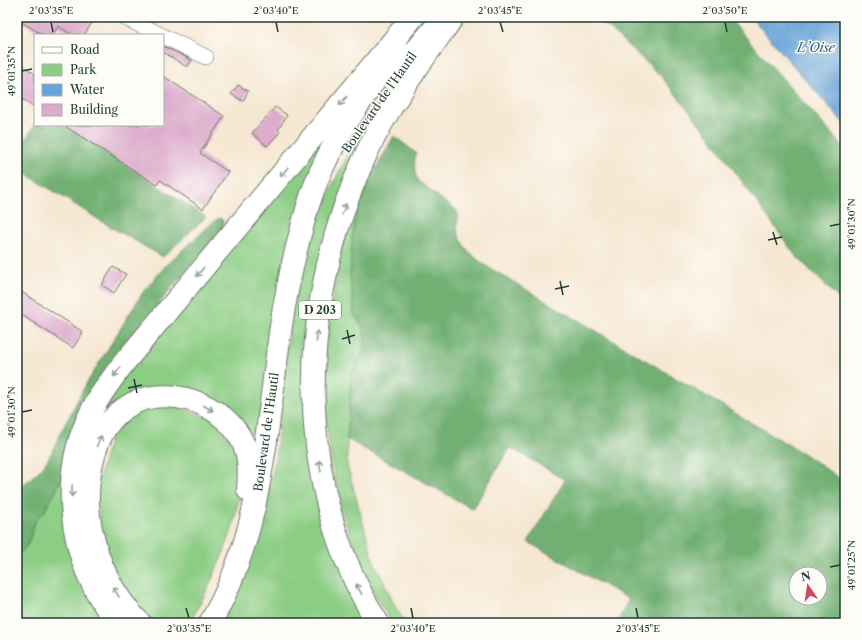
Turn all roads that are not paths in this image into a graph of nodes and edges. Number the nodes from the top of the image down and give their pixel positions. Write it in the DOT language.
graph roads {
  1 [pos="123,17"];
  2 [pos="413,17"];
  3 [pos="419,17"];
  4 [pos="444,17"];
  5 [pos="453,17"];
  6 [pos="158,34"];
  7 [pos="164,37"];
  8 [pos="206,57"];
  9 [pos="301,235"];
  10 [pos="241,552"];
  11 [pos="118,623"];
  12 [pos="140,623"];
  13 [pos="210,623"];
  14 [pos="378,623"];
  1 -- 6 [label="street"];
  2 -- 11 [label="main road, one-way"];
  3 -- 9 [label="main road, Boulevard de l'Hautil"];
  4 -- 9 [label="main road, Boulevard de l'Hautil"];
  14 -- 5 [label="main road, D 203, one-way"];
  7 -- 8 [label="street"];
  9 -- 10 [label="main road, Boulevard de l'Hautil"];
  12 -- 10 [label="main road, one-way"];
  10 -- 13 [label="main road, Boulevard de l'Hautil"];
}
